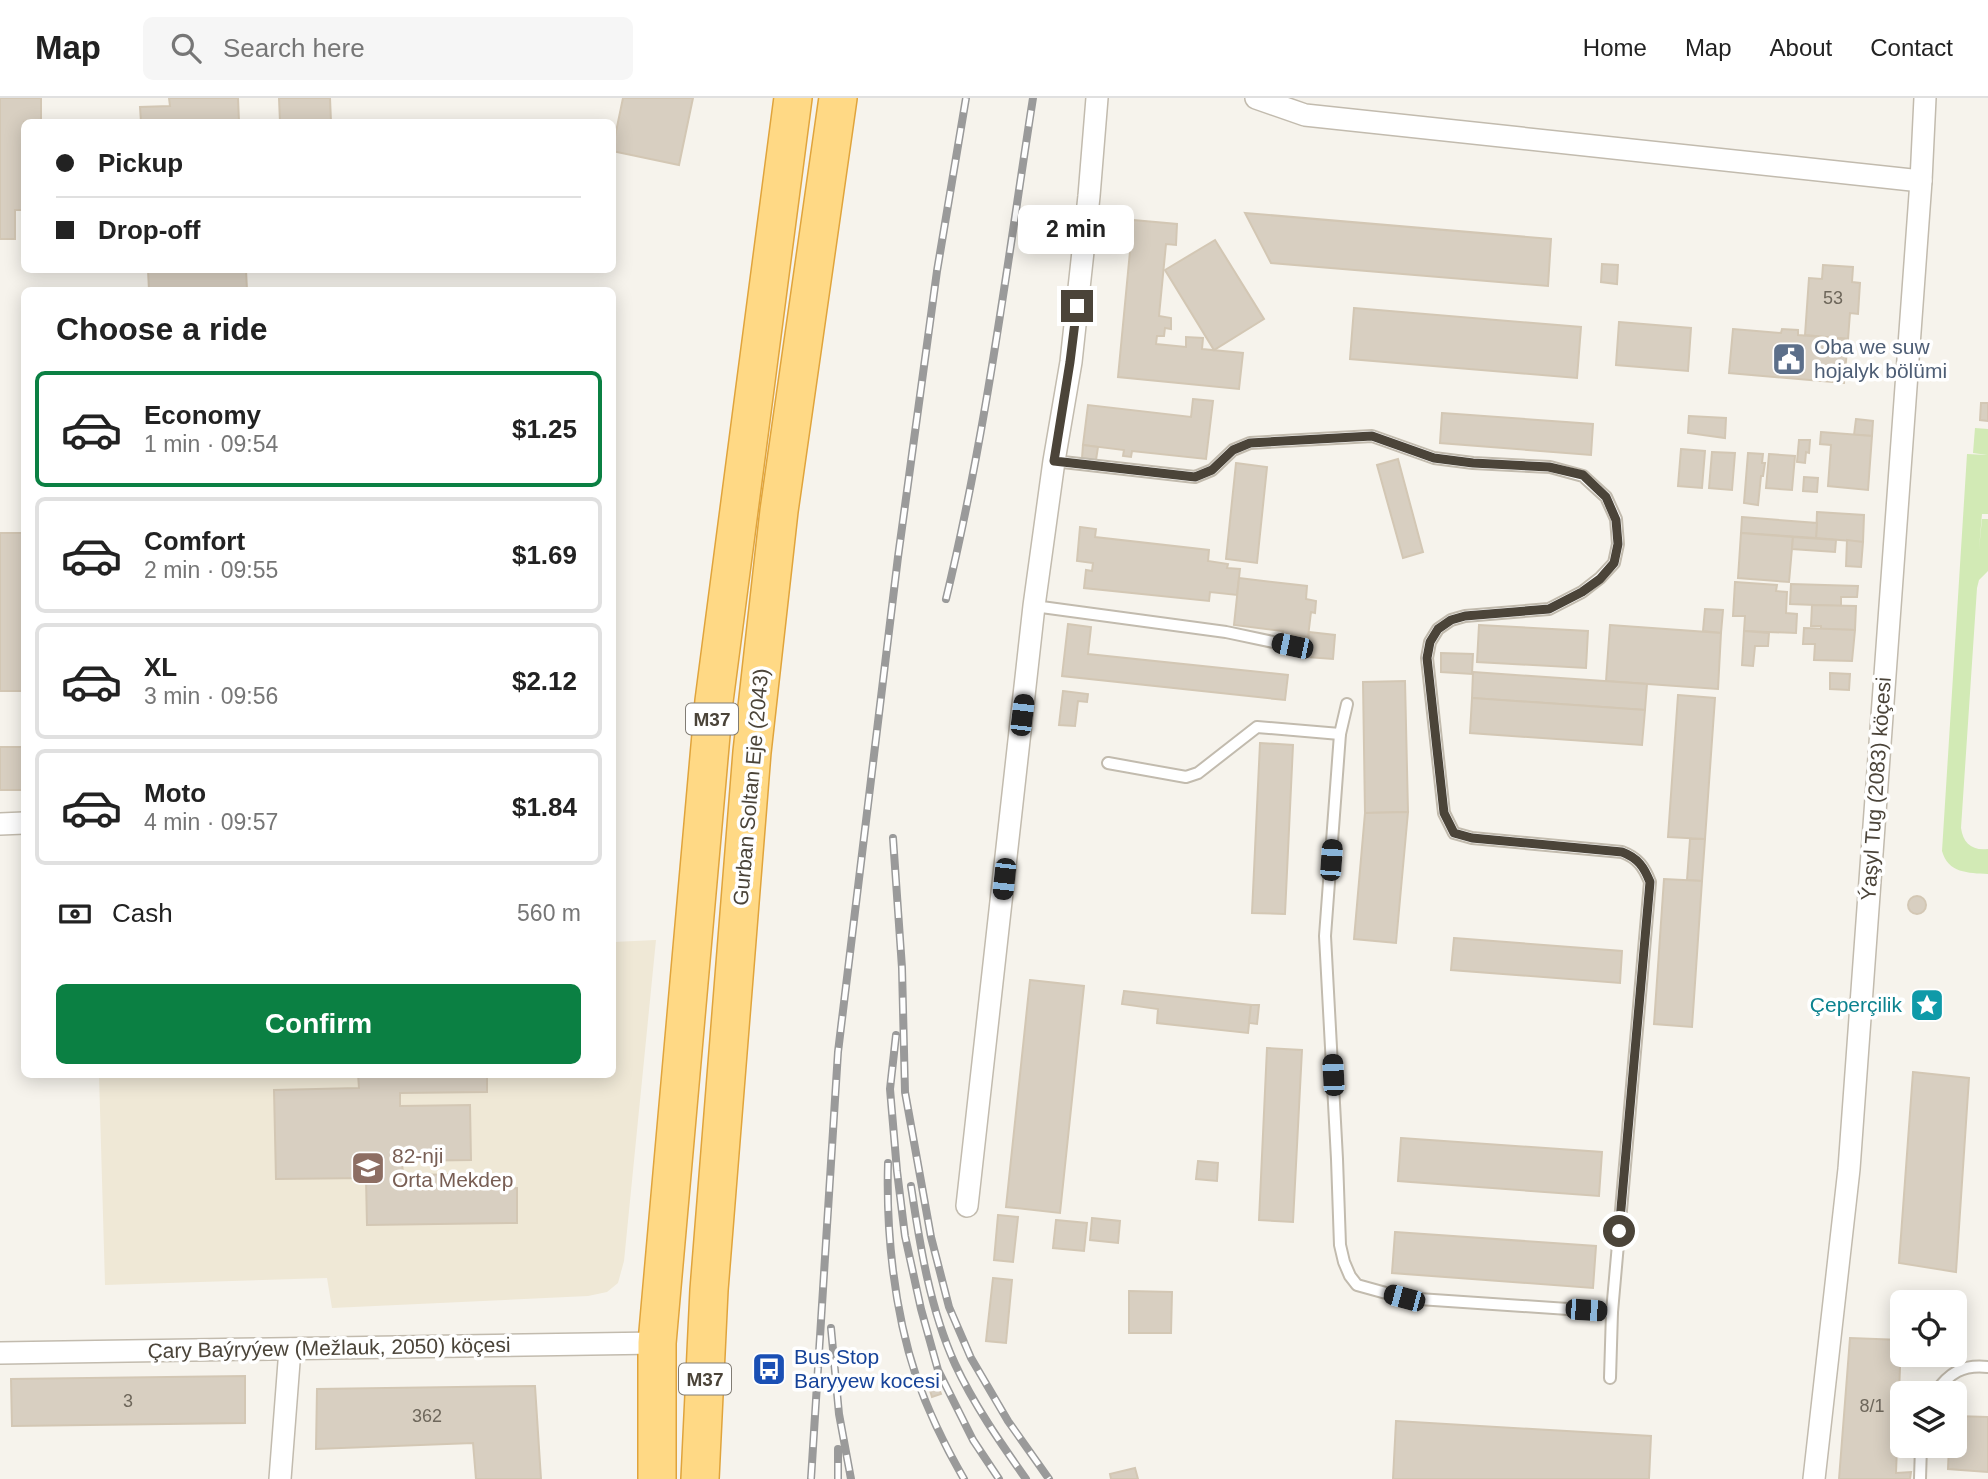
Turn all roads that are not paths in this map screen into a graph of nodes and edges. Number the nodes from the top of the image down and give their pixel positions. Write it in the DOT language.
graph roads {
  1 [pos="793,98"];
  2 [pos="838,98"];
  3 [pos="1097,98"];
  4 [pos="1256,98"];
  5 [pos="1925,98"];
  6 [pos="1922,181"];
  7 [pos="1054,461"];
  8 [pos="1034,606"];
  9 [pos="1292,646"];
  10 [pos="1347,704"];
  11 [pos="1340,734"];
  12 [pos="1108,763"];
  13 [pos="21,823"];
  14 [pos="0,824"];
  15 [pos="967,1206"];
  16 [pos="1612,1312"];
  17 [pos="657,1343"];
  18 [pos="290,1349"];
  19 [pos="0,1353"];
  20 [pos="1988,1367"];
  21 [pos="1610,1378"];
  22 [pos="1943,1381"];
  23 [pos="1921,1458"];
  24 [pos="279,1479"];
  25 [pos="657,1479"];
  26 [pos="699,1479"];
  27 [pos="1814,1479"];
  28 [pos="1920,1479"];
  1 -- 17 [label="highway, Gurban Soltan Eje (2043) / M37"];
  2 -- 26 [label="highway, Gurban Soltan Eje (2043) / M37"];
  3 -- 7 [label="street"];
  4 -- 6 [label="street"];
  5 -- 6 [label="street, Ýaşyl Tug (2083) köçesi"];
  6 -- 27 [label="street, Ýaşyl Tug (2083) köçesi"];
  7 -- 8 [label="street"];
  7 -- 16 [label="lane"];
  8 -- 9 [label="lane"];
  8 -- 15 [label="street"];
  10 -- 11 [label="lane"];
  11 -- 12 [label="lane"];
  11 -- 16 [label="lane"];
  13 -- 14 [label="street"];
  16 -- 21 [label="lane"];
  17 -- 18 [label="street, Çary Baýryýew (Mežlauk, 2050) köçesi"];
  17 -- 25 [label="highway, Gurban Soltan Eje (2043) / M37"];
  18 -- 19 [label="street, Çary Baýryýew (Mežlauk, 2050) köçesi"];
  18 -- 24 [label="street"];
  20 -- 22 [label="lane"];
  23 -- 28 [label="lane"];
}
